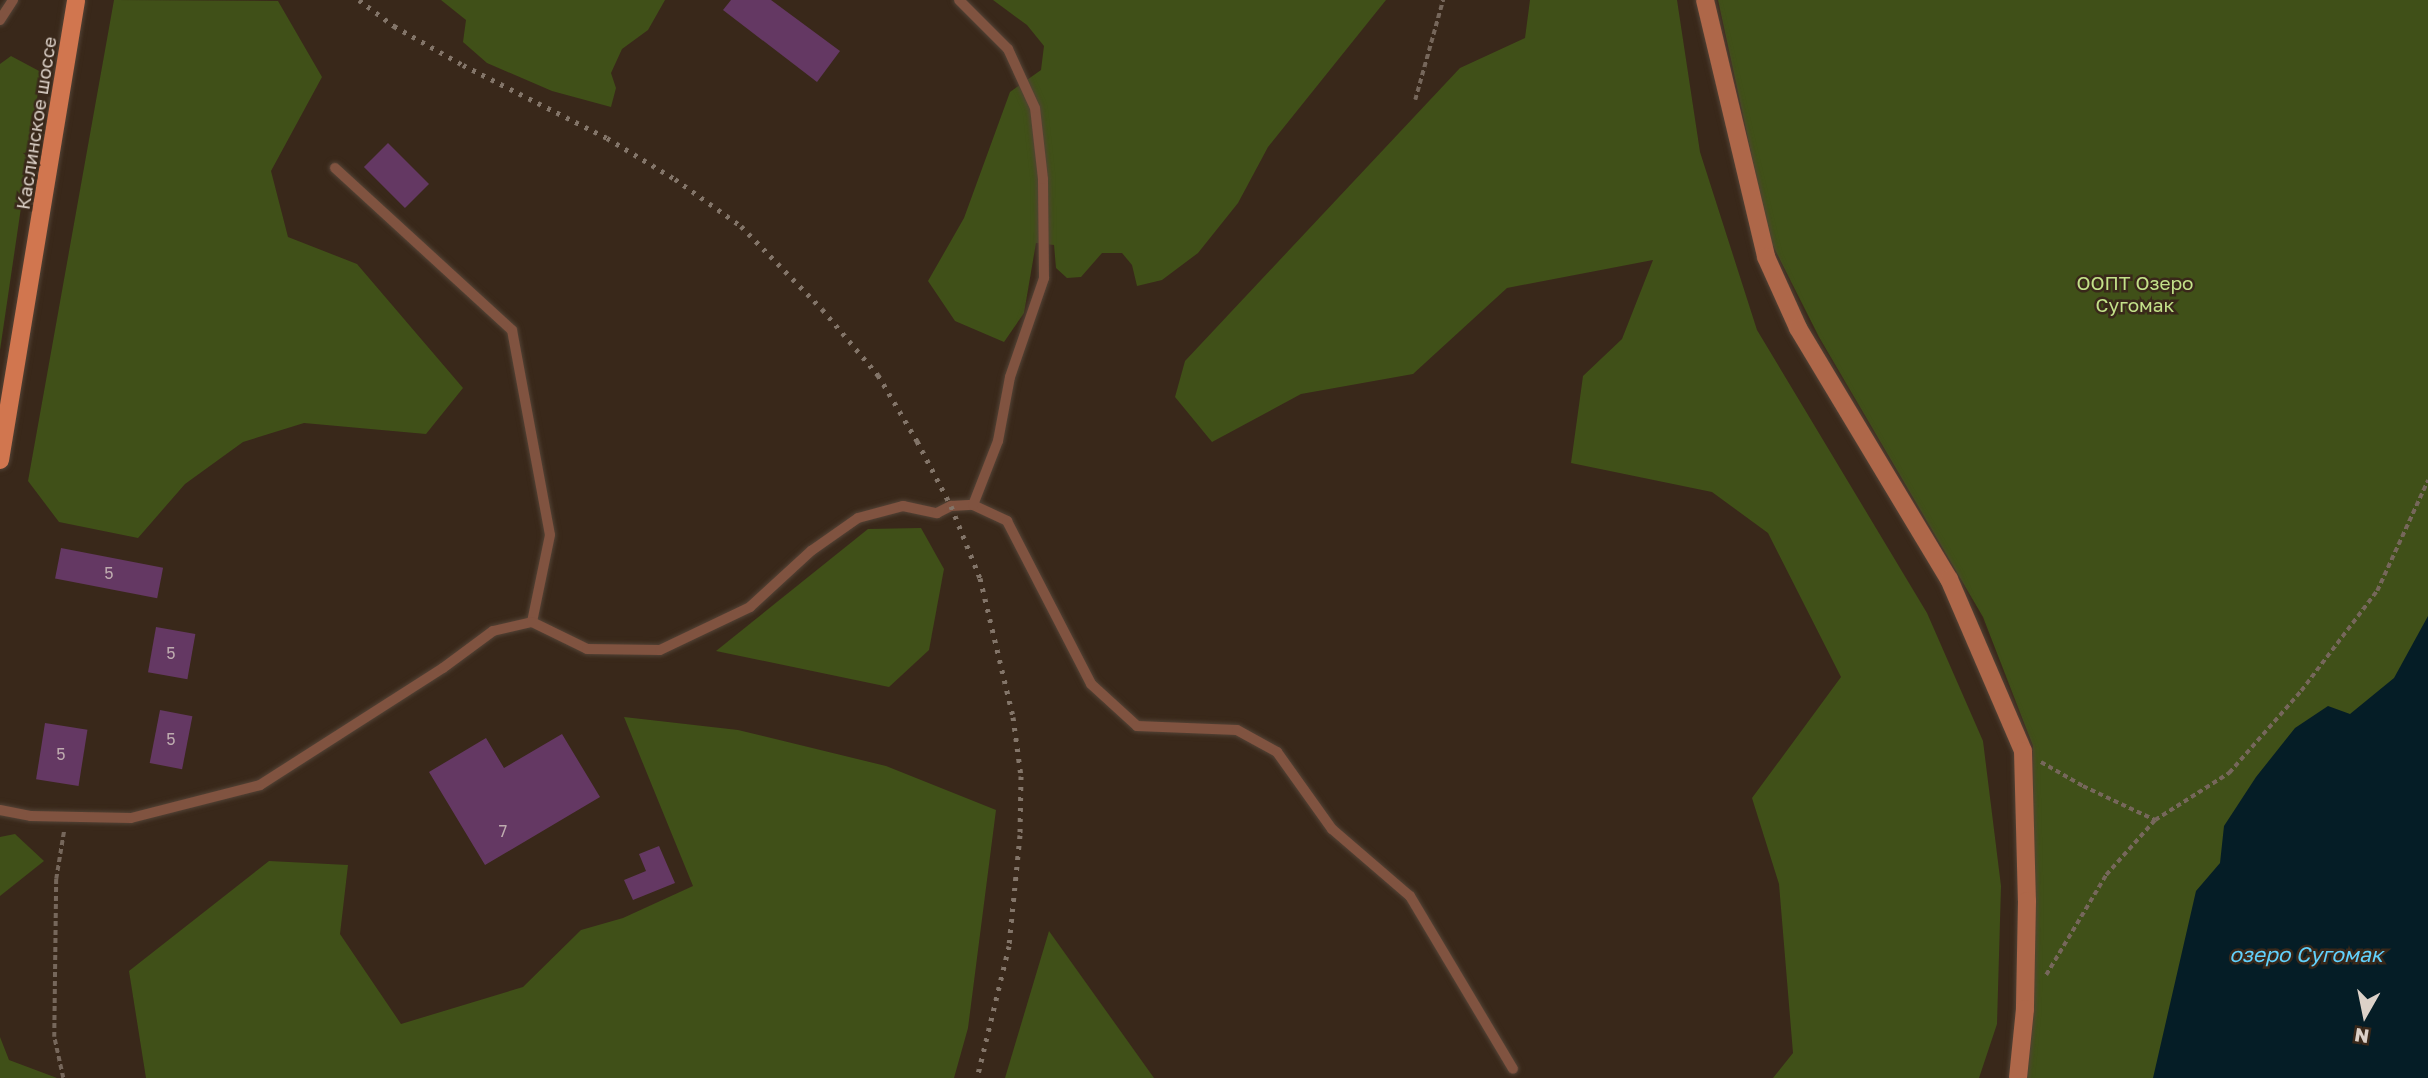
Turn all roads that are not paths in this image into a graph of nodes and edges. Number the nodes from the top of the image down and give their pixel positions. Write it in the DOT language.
graph roads {
  1 [pos="13,0"];
  2 [pos="76,0"];
  3 [pos="959,0"];
  4 [pos="1705,0"];
  5 [pos="0,20"];
  6 [pos="335,168"];
  7 [pos="0,460"];
  8 [pos="973,505"];
  9 [pos="533,622"];
  10 [pos="0,810"];
  11 [pos="1513,1069"];
  12 [pos="2018,1078"];
  1 -- 5 [label="lane"];
  2 -- 7 [label="main road, Каслинское шоссе"];
  3 -- 8 [label="lane"];
  4 -- 12 [label="street"];
  6 -- 9 [label="lane"];
  8 -- 9 [label="lane"];
  8 -- 11 [label="lane"];
  9 -- 10 [label="lane"];
}
